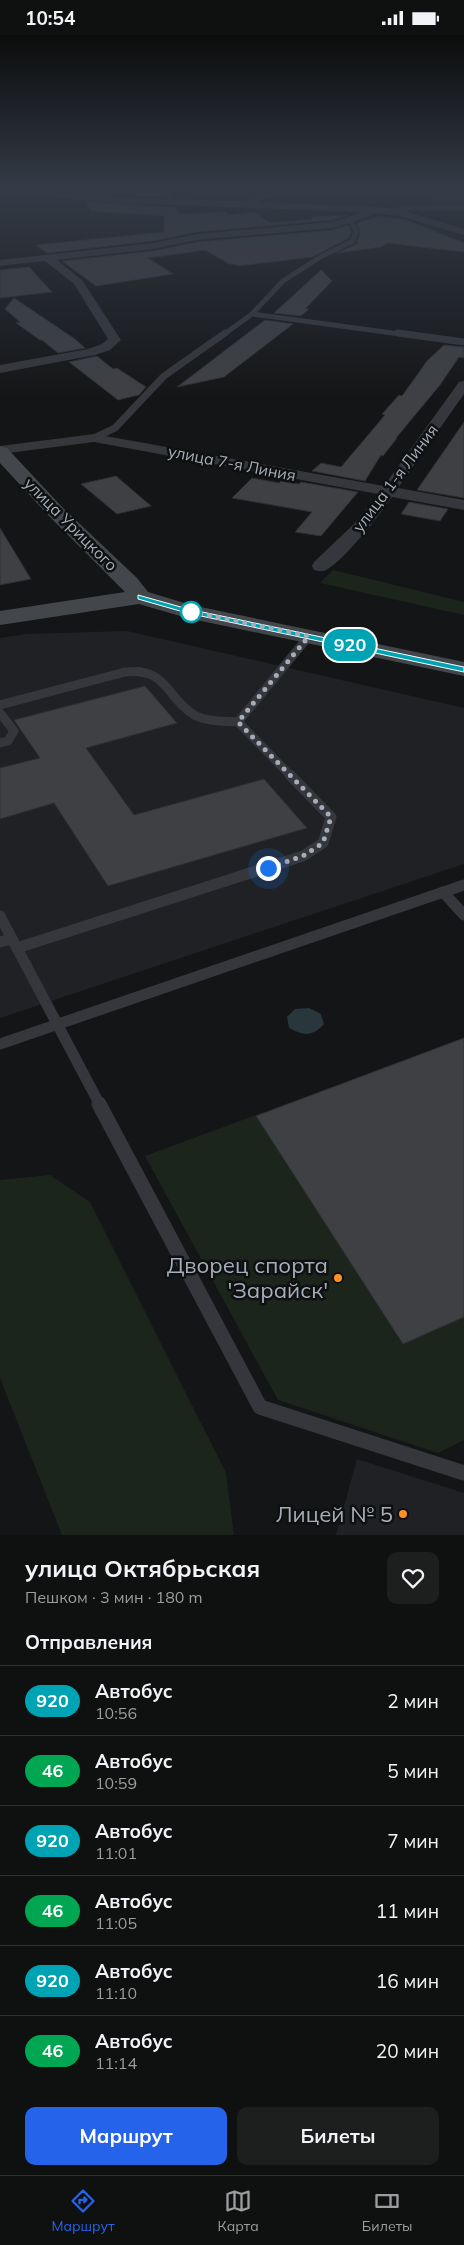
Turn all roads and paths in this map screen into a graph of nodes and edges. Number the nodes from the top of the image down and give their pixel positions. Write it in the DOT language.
graph roads {
  1 [pos="38,258"];
  2 [pos="47,258"];
  3 [pos="319,258"];
  4 [pos="0,263"];
  5 [pos="252,314"];
  6 [pos="464,342"];
  7 [pos="0,369"];
  8 [pos="464,385"];
  9 [pos="94,438"];
  10 [pos="0,451"];
  11 [pos="388,492"];
  12 [pos="464,505"];
  13 [pos="320,566"];
  14 [pos="140,597"];
  15 [pos="0,618"];
  16 [pos="309,636"];
  17 [pos="464,669"];
  18 [pos="0,705"];
  19 [pos="0,713"];
  20 [pos="238,722"];
  21 [pos="0,743"];
  22 [pos="464,885"];
  23 [pos="443,892"];
  24 [pos="464,915"];
  25 [pos="0,916"];
  26 [pos="10,943"];
  27 [pos="57,1024"];
  28 [pos="0,1044"];
  29 [pos="464,1473"];
  1 -- 4 [label="street"];
  2 -- 7 [label="street"];
  3 -- 5 [label="lane"];
  5 -- 6 [label="lane"];
  5 -- 9 [label="lane"];
  8 -- 11 [label="street, улица 1-я Линия"];
  9 -- 10 [label="street, улица 7-я Линия"];
  9 -- 11 [label="street, улица 7-я Линия"];
  10 -- 14 [label="main road, улица Урицкого"];
  11 -- 12 [label="street, улица 7-я Линия"];
  11 -- 13 [label="street, улица 1-я Линия"];
  14 -- 15 [label="main road"];
  14 -- 16 [label="main road"];
  16 -- 17 [label="main road"];
  16 -- 20 [label="lane"];
  18 -- 20 [label="lane"];
  19 -- 21 [label="lane"];
  20 -- 26 [label="lane"];
  22 -- 23 [label="lane"];
  23 -- 24 [label="lane"];
  23 -- 27 [label="lane"];
  25 -- 26 [label="lane"];
  26 -- 27 [label="lane"];
  27 -- 28 [label="lane"];
  27 -- 29 [label="lane"];
}
